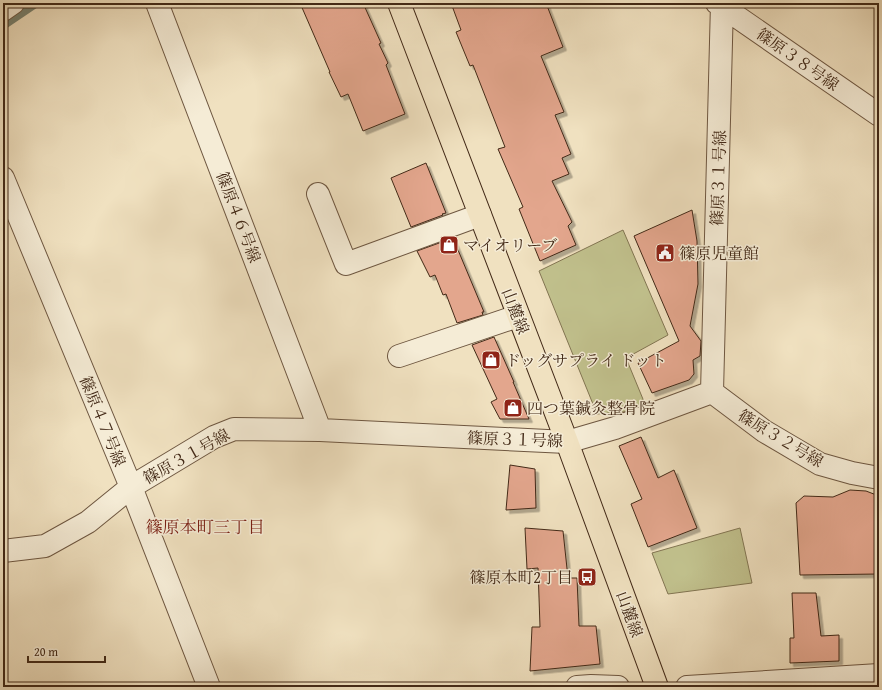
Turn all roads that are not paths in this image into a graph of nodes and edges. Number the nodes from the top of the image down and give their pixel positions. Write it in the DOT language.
graph roads {
  1 [pos="13,3"];
  2 [pos="157,3"];
  3 [pos="399,3"];
  4 [pos="721,4"];
  5 [pos="3,10"];
  6 [pos="879,115"];
  7 [pos="3,178"];
  8 [pos="318,194"];
  9 [pos="480,215"];
  10 [pos="518,316"];
  11 [pos="399,356"];
  12 [pos="712,392"];
  13 [pos="320,430"];
  14 [pos="567,442"];
  15 [pos="879,478"];
  16 [pos="131,487"];
  17 [pos="3,551"];
  18 [pos="879,675"];
  19 [pos="209,687"];
  20 [pos="577,687"];
  21 [pos="618,687"];
  22 [pos="657,687"];
  23 [pos="687,687"];
  1 -- 5 [label="street"];
  2 -- 13 [label="street, 篠原４６号線"];
  3 -- 9 [label="main road, 山麓線"];
  4 -- 6 [label="street, 篠原３８号線"];
  4 -- 12 [label="street, 篠原３１号線"];
  7 -- 16 [label="street, 篠原４７号線"];
  8 -- 9 [label="street"];
  9 -- 10 [label="main road, 山麓線"];
  10 -- 11 [label="street"];
  10 -- 14 [label="main road, 山麓線"];
  12 -- 14 [label="street, 篠原３１号線"];
  12 -- 15 [label="street, 篠原３２号線"];
  13 -- 14 [label="street, 篠原３１号線"];
  13 -- 16 [label="street, 篠原３１号線"];
  14 -- 22 [label="main road, 山麓線"];
  16 -- 17 [label="street, 篠原３１号線"];
  16 -- 19 [label="street, 篠原４７号線"];
  18 -- 23 [label="street"];
  20 -- 21 [label="street"];
}
